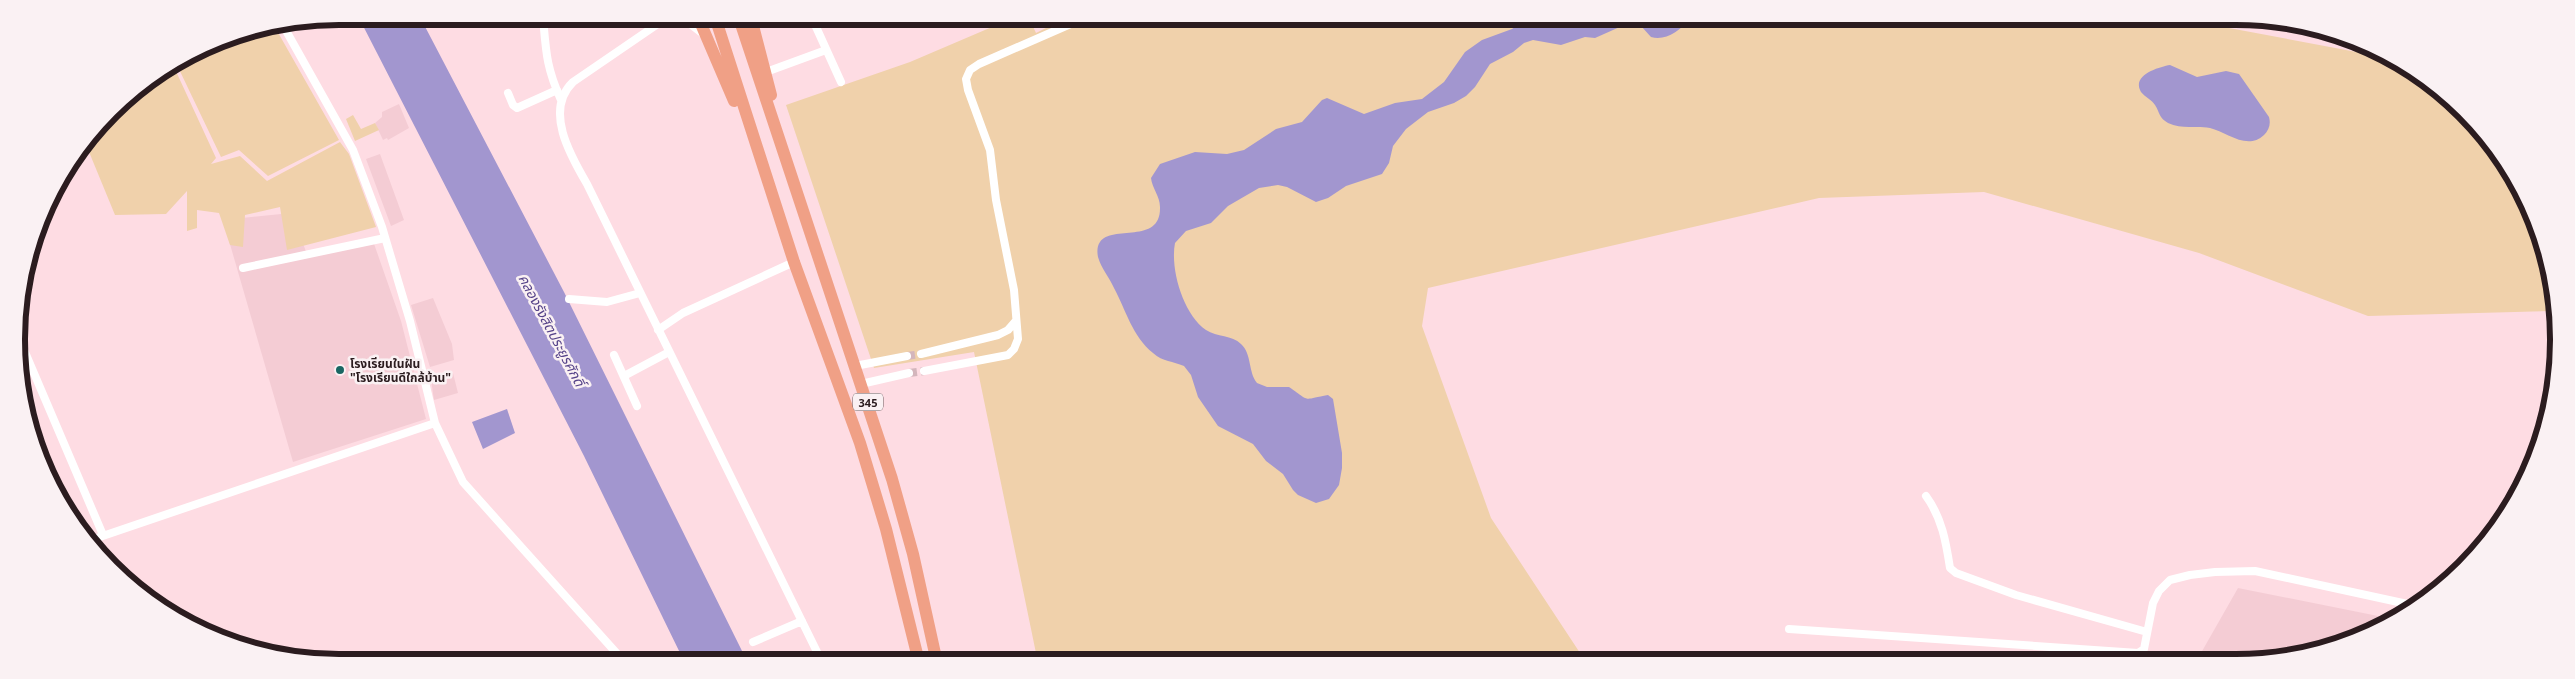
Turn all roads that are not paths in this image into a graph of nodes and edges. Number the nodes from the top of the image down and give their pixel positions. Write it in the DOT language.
graph roads {
  1 [pos="544,25"];
  2 [pos="658,25"];
  3 [pos="693,25"];
  4 [pos="701,25"];
  5 [pos="718,25"];
  6 [pos="741,25"];
  7 [pos="752,25"];
  8 [pos="815,25"];
  9 [pos="1068,25"];
  10 [pos="286,30"];
  11 [pos="710,45"];
  12 [pos="826,50"];
  13 [pos="766,72"];
  14 [pos="841,82"];
  15 [pos="557,90"];
  16 [pos="508,94"];
  17 [pos="562,100"];
  18 [pos="782,152"];
  19 [pos="760,160"];
  20 [pos="385,238"];
  21 [pos="794,262"];
  22 [pos="243,268"];
  23 [pos="640,292"];
  24 [pos="569,299"];
  25 [pos="1015,322"];
  26 [pos="658,330"];
  27 [pos="669,352"];
  28 [pos="26,353"];
  29 [pos="921,354"];
  30 [pos="614,355"];
  31 [pos="907,356"];
  32 [pos="856,366"];
  33 [pos="924,371"];
  34 [pos="910,373"];
  35 [pos="624,376"];
  36 [pos="862,384"];
  37 [pos="637,406"];
  38 [pos="435,423"];
  39 [pos="1926,496"];
  40 [pos="104,535"];
  41 [pos="96,538"];
  42 [pos="2406,604"];
  43 [pos="802,621"];
  44 [pos="1789,629"];
  45 [pos="2147,632"];
  46 [pos="753,642"];
  47 [pos="617,654"];
  48 [pos="818,654"];
  49 [pos="917,654"];
  50 [pos="935,654"];
  1 -- 15 [label="street"];
  2 -- 17 [label="street"];
  3 -- 11 [label="street"];
  4 -- 11 [label="main road"];
  5 -- 19 [label="main road, 345"];
  6 -- 18 [label="main road, 345"];
  7 -- 13 [label="main road"];
  8 -- 12 [label="street"];
  9 -- 25 [label="street"];
  10 -- 20 [label="street"];
  11 -- 19 [label="main road"];
  12 -- 13 [label="street"];
  12 -- 14 [label="street"];
  13 -- 18 [label="main road"];
  15 -- 16 [label="street"];
  15 -- 17 [label="street"];
  17 -- 23 [label="street"];
  18 -- 32 [label="main road, 345"];
  19 -- 21 [label="main road, 345"];
  20 -- 22 [label="street"];
  20 -- 38 [label="street"];
  21 -- 26 [label="street"];
  21 -- 49 [label="main road, 345"];
  23 -- 24 [label="street"];
  23 -- 26 [label="street"];
  25 -- 29 [label="street"];
  25 -- 33 [label="street"];
  26 -- 27 [label="street"];
  27 -- 35 [label="street"];
  27 -- 43 [label="street"];
  28 -- 40 [label="street"];
  30 -- 35 [label="street"];
  31 -- 32 [label="street"];
  32 -- 36 [label="main road, 345"];
  34 -- 36 [label="street"];
  35 -- 37 [label="street"];
  36 -- 50 [label="main road, 345"];
  38 -- 40 [label="street"];
  38 -- 47 [label="street"];
  39 -- 45 [label="street"];
  40 -- 41 [label="street"];
  42 -- 45 [label="street"];
  43 -- 46 [label="street"];
  43 -- 48 [label="street"];
  44 -- 45 [label="street"];
}
